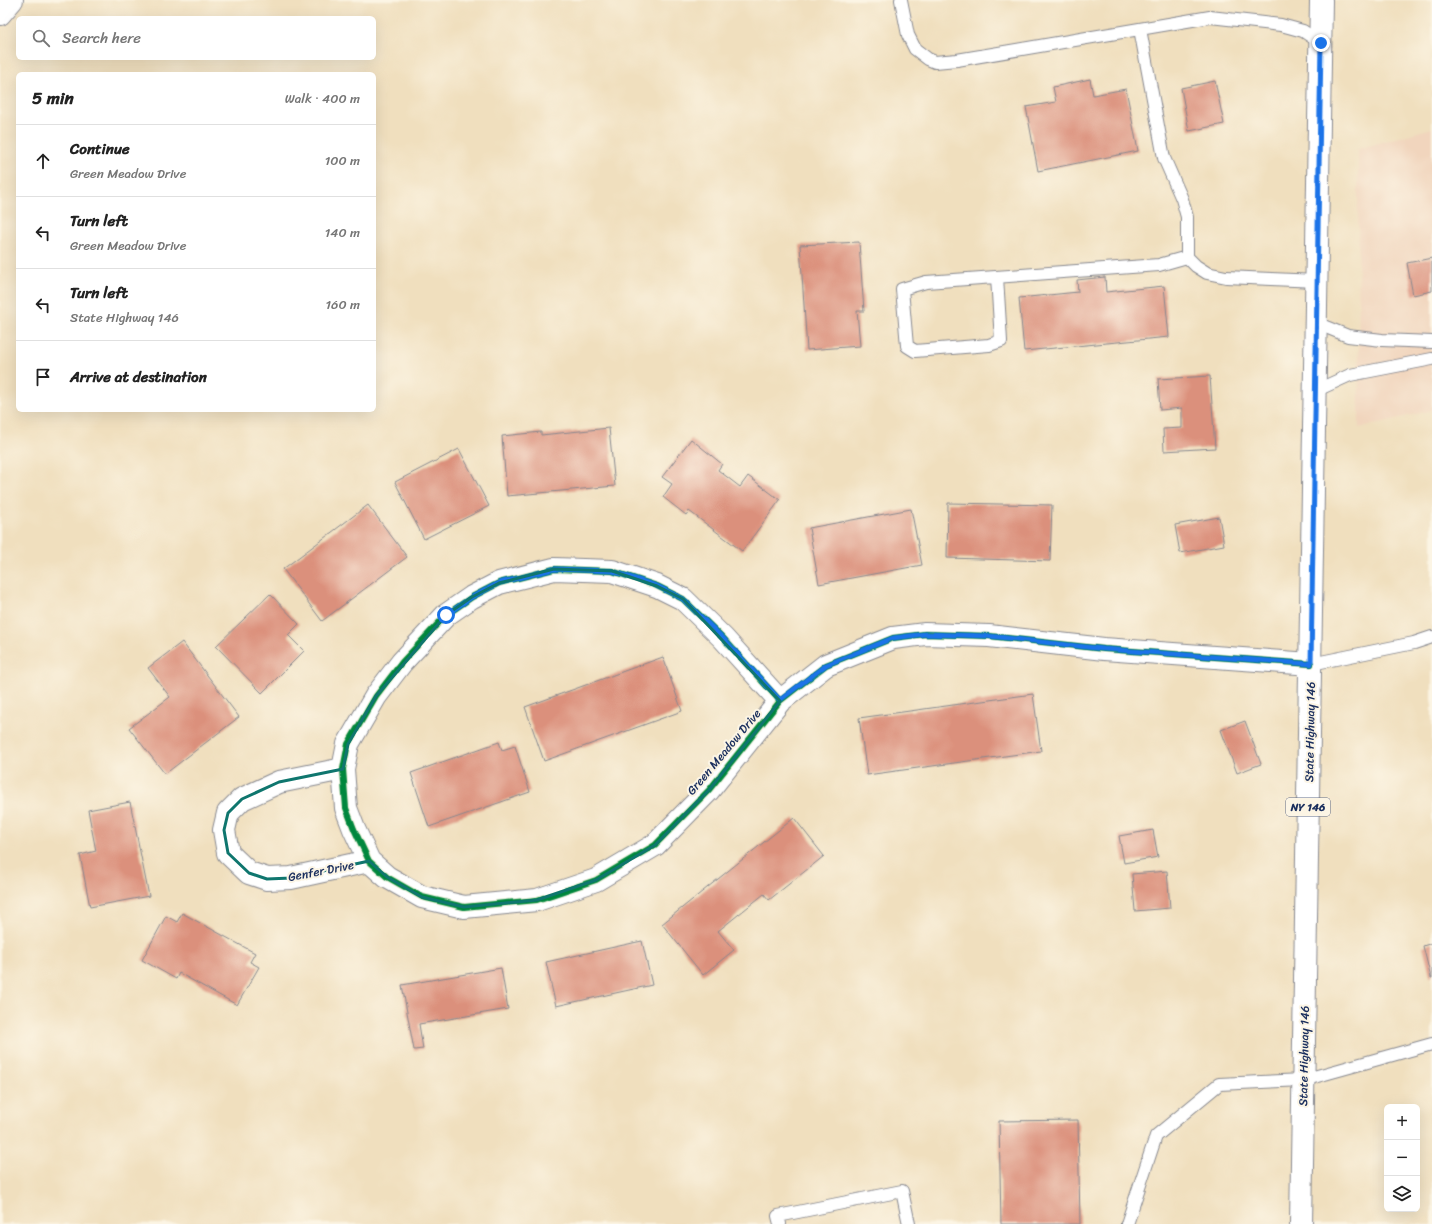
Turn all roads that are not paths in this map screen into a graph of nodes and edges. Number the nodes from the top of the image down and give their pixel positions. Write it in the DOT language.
graph roads {
  1 [pos="12,0"];
  2 [pos="900,0"];
  3 [pos="1321,0"];
  4 [pos="0,14"];
  5 [pos="1140,29"];
  6 [pos="1321,43"];
  7 [pos="1187,257"];
  8 [pos="997,277"];
  9 [pos="1317,281"];
  10 [pos="1316,323"];
  11 [pos="1432,342"];
  12 [pos="1432,359"];
  13 [pos="1315,391"];
  14 [pos="1432,637"];
  15 [pos="1311,664"];
  16 [pos="780,700"];
  17 [pos="343,769"];
  18 [pos="369,861"];
  19 [pos="1432,1044"];
  20 [pos="1303,1080"];
  21 [pos="780,1224"];
  22 [pos="909,1224"];
  23 [pos="1127,1224"];
  24 [pos="1301,1224"];
  1 -- 4 [label="street"];
  2 -- 5 [label="lane"];
  3 -- 6 [label="street, State Highway 146 / NY 146"];
  5 -- 6 [label="lane"];
  5 -- 7 [label="lane"];
  6 -- 9 [label="street, State Highway 146 / NY 146"];
  7 -- 8 [label="lane"];
  7 -- 9 [label="lane"];
  8 -- 8 [label="lane"];
  9 -- 10 [label="street, State Highway 146 / NY 146"];
  10 -- 11 [label="lane"];
  10 -- 13 [label="street, State Highway 146 / NY 146"];
  12 -- 13 [label="lane"];
  13 -- 15 [label="street, State Highway 146 / NY 146"];
  14 -- 15 [label="lane"];
  15 -- 16 [label="street, Green Meadow Drive"];
  15 -- 20 [label="street, State Highway 146 / NY 146"];
  16 -- 17 [label="street, Green Meadow Drive"];
  16 -- 18 [label="street, Green Meadow Drive"];
  17 -- 18 [label="street, Green Meadow Drive"];
  17 -- 18 [label="street, Genfer Drive"];
  19 -- 20 [label="lane"];
  20 -- 23 [label="lane"];
  20 -- 24 [label="street, State Highway 146 / NY 146"];
  21 -- 22 [label="lane"];
}
